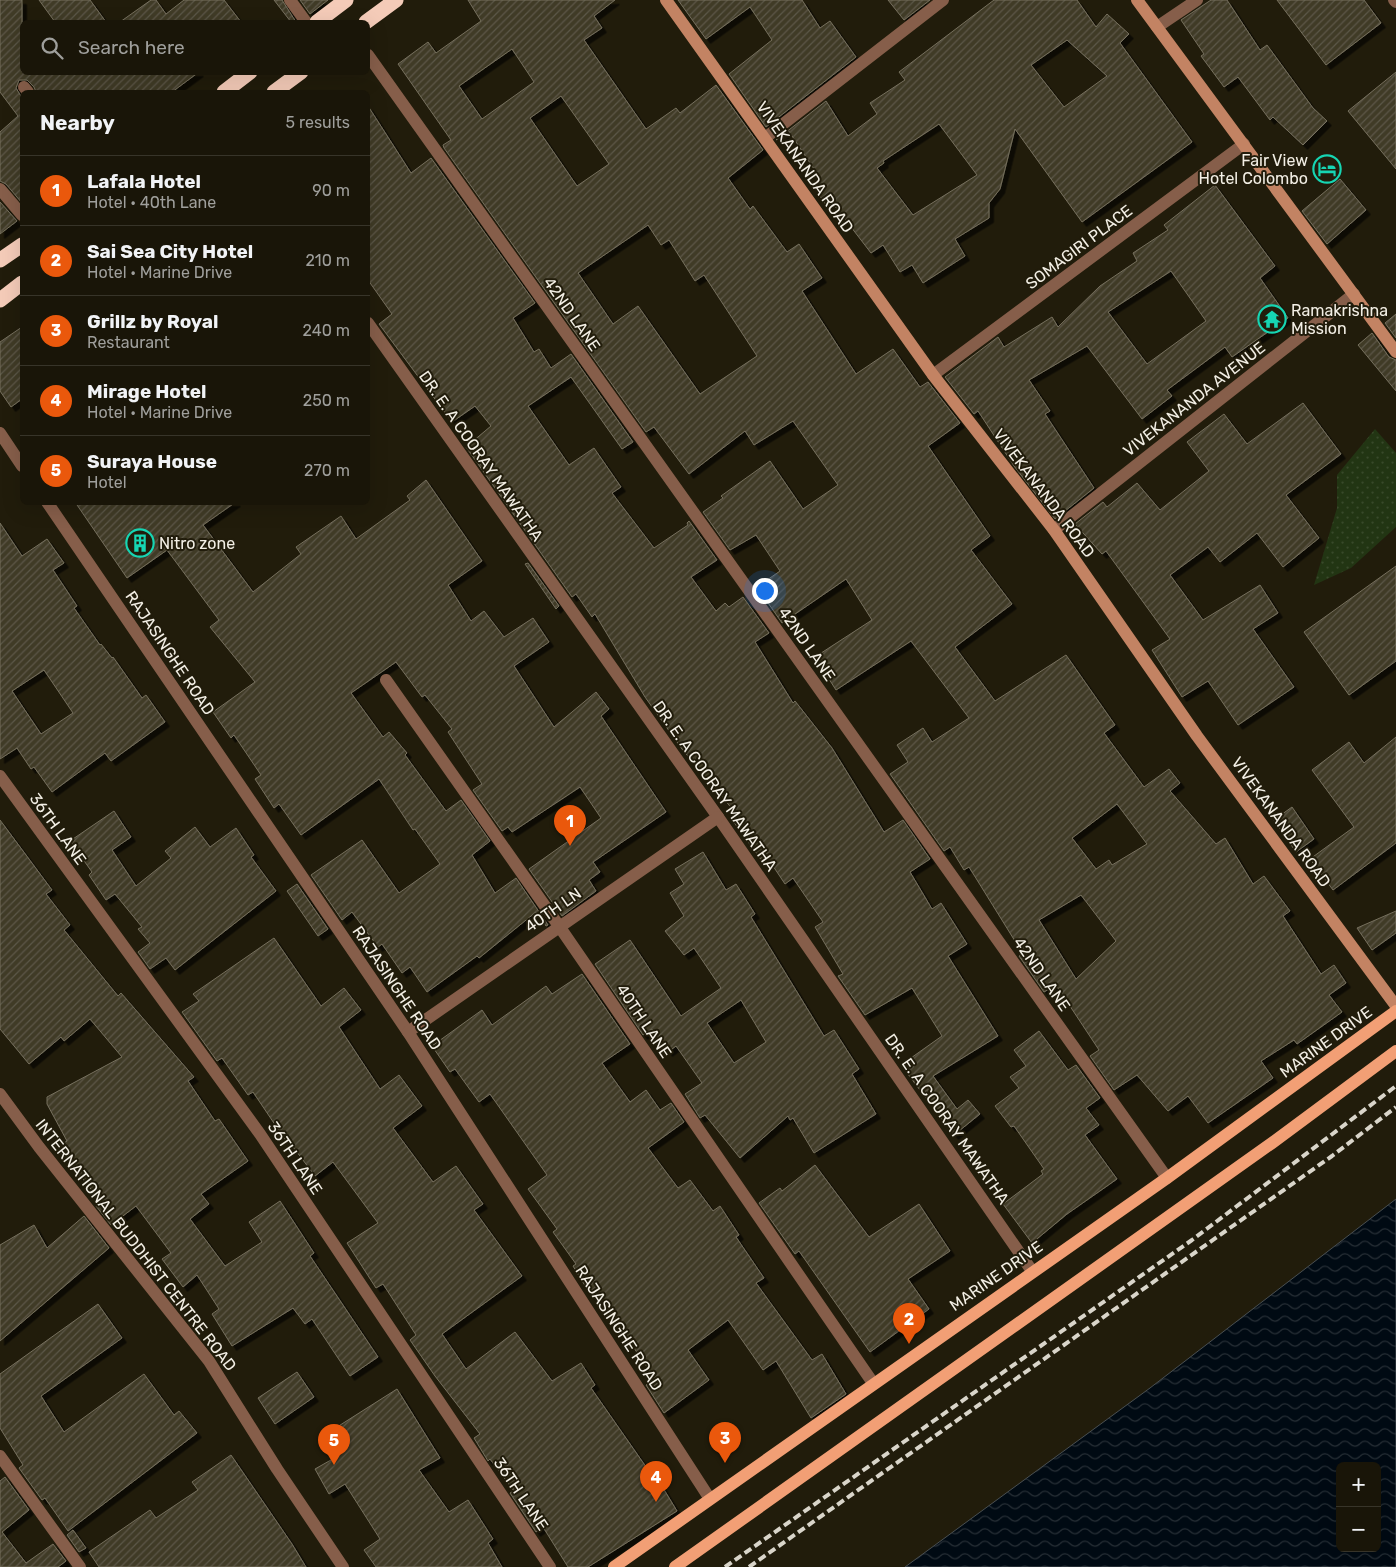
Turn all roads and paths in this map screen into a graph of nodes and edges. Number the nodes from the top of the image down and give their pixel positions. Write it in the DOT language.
graph roads {
  1 [pos="290,0"];
  2 [pos="346,0"];
  3 [pos="396,0"];
  4 [pos="666,0"];
  5 [pos="943,0"];
  6 [pos="1137,0"];
  7 [pos="1197,0"];
  8 [pos="305,20"];
  9 [pos="320,20"];
  10 [pos="369,20"];
  11 [pos="1157,27"];
  12 [pos="370,58"];
  13 [pos="246,75"];
  14 [pos="297,75"];
  15 [pos="227,90"];
  16 [pos="277,90"];
  17 [pos="766,138"];
  18 [pos="1244,144"];
  19 [pos="0,188"];
  20 [pos="20,213"];
  21 [pos="20,246"];
  22 [pos="0,260"];
  23 [pos="20,285"];
  24 [pos="1354,294"];
  25 [pos="0,300"];
  26 [pos="370,326"];
  27 [pos="1396,352"];
  28 [pos="934,375"];
  29 [pos="0,433"];
  30 [pos="20,463"];
  31 [pos="50,505"];
  32 [pos="1054,530"];
  33 [pos="386,680"];
  34 [pos="0,776"];
  35 [pos="718,816"];
  36 [pos="559,926"];
  37 [pos="1396,1006"];
  38 [pos="1396,1011"];
  39 [pos="408,1032"];
  40 [pos="1396,1051"];
  41 [pos="0,1094"];
  42 [pos="1167,1178"];
  43 [pos="1032,1271"];
  44 [pos="873,1383"];
  45 [pos="0,1456"];
  46 [pos="710,1500"];
  47 [pos="80,1567"];
  48 [pos="344,1567"];
  49 [pos="550,1567"];
  50 [pos="614,1567"];
  51 [pos="675,1567"];
  1 -- 8 [label="street"];
  2 -- 9 [label="highway"];
  3 -- 10 [label="highway"];
  4 -- 17 [label="street, VIVEKANANDA ROAD"];
  5 -- 17 [label="street"];
  6 -- 11 [label="street"];
  7 -- 11 [label="street"];
  11 -- 18 [label="street"];
  12 -- 42 [label="street, 42ND LANE"];
  13 -- 15 [label="highway"];
  14 -- 16 [label="highway"];
  17 -- 28 [label="street, VIVEKANANDA ROAD"];
  18 -- 24 [label="street"];
  18 -- 28 [label="street, SOMAGIRI PLACE"];
  19 -- 20 [label="street"];
  21 -- 22 [label="highway"];
  23 -- 25 [label="highway"];
  24 -- 27 [label="street"];
  24 -- 32 [label="street, VIVEKANANDA AVENUE"];
  26 -- 35 [label="street, DR. E. A COORAY MAWATHA"];
  28 -- 32 [label="street, VIVEKANANDA ROAD"];
  29 -- 30 [label="street"];
  31 -- 39 [label="street, RAJASINGHE ROAD"];
  32 -- 37 [label="street, VIVEKANANDA ROAD"];
  33 -- 36 [label="street, 40TH LANE"];
  34 -- 49 [label="street, 36TH LANE"];
  35 -- 36 [label="street, 40TH LN"];
  35 -- 43 [label="street, DR. E. A COORAY MAWATHA"];
  36 -- 39 [label="street, 40TH LN"];
  36 -- 44 [label="street, 40TH LANE"];
  38 -- 42 [label="main road, MARINE DRIVE"];
  39 -- 46 [label="street, RAJASINGHE ROAD"];
  40 -- 51 [label="main road"];
  41 -- 48 [label="street, INTERNATIONAL BUDDHIST CENTRE ROAD"];
  42 -- 43 [label="main road, MARINE DRIVE"];
  43 -- 44 [label="main road, MARINE DRIVE"];
  44 -- 46 [label="main road, MARINE DRIVE"];
  45 -- 47 [label="street"];
  46 -- 50 [label="main road, MARINE DRIVE"];
}
